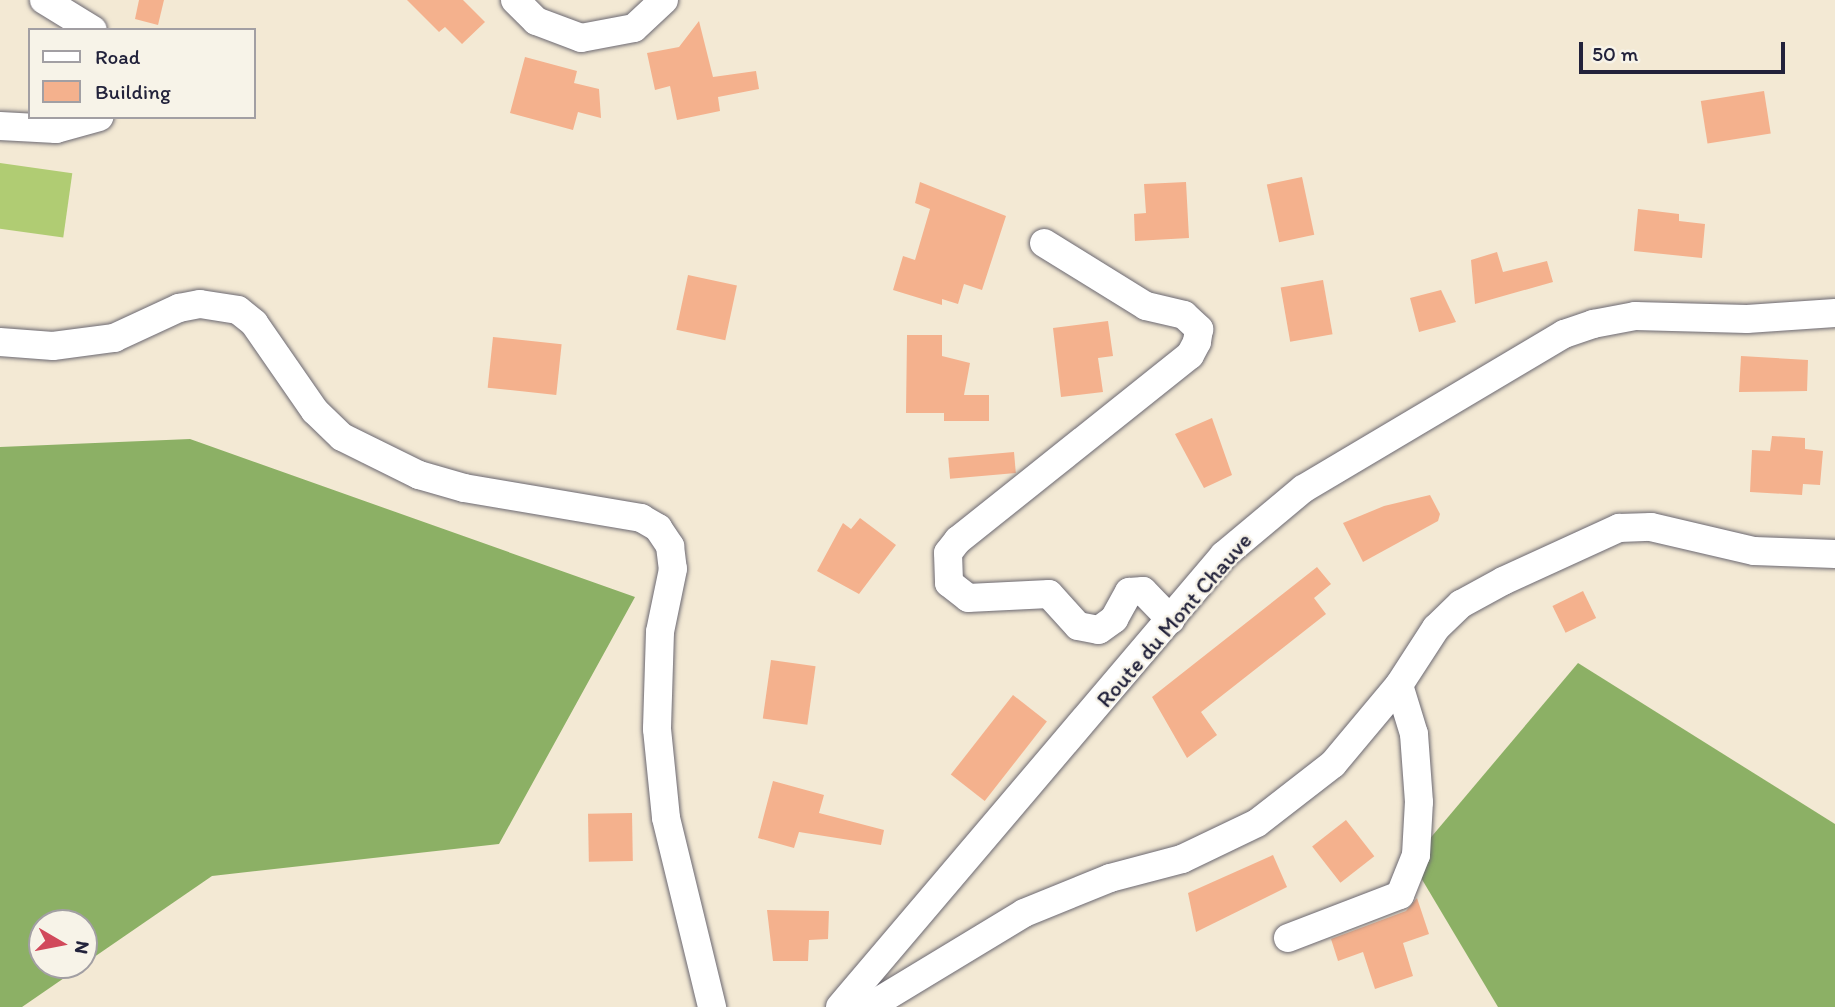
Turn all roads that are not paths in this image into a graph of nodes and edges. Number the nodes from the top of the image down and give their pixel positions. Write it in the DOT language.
graph roads {
  1 [pos="44,0"];
  2 [pos="515,0"];
  3 [pos="664,0"];
  4 [pos="90,28"];
  5 [pos="92,119"];
  6 [pos="0,126"];
  7 [pos="1044,243"];
  8 [pos="1835,313"];
  9 [pos="0,342"];
  10 [pos="1835,554"];
  11 [pos="1171,620"];
  12 [pos="1399,685"];
  13 [pos="1288,937"];
  14 [pos="712,1007"];
  15 [pos="840,1007"];
  16 [pos="869,1007"];
  1 -- 4 [label="street"];
  2 -- 3 [label="street"];
  5 -- 6 [label="street"];
  7 -- 11 [label="street"];
  8 -- 11 [label="street, Route du Mont Chauve"];
  9 -- 14 [label="street"];
  10 -- 12 [label="street"];
  11 -- 15 [label="street, Route du Mont Chauve"];
  12 -- 13 [label="street"];
  12 -- 16 [label="street"];
}
